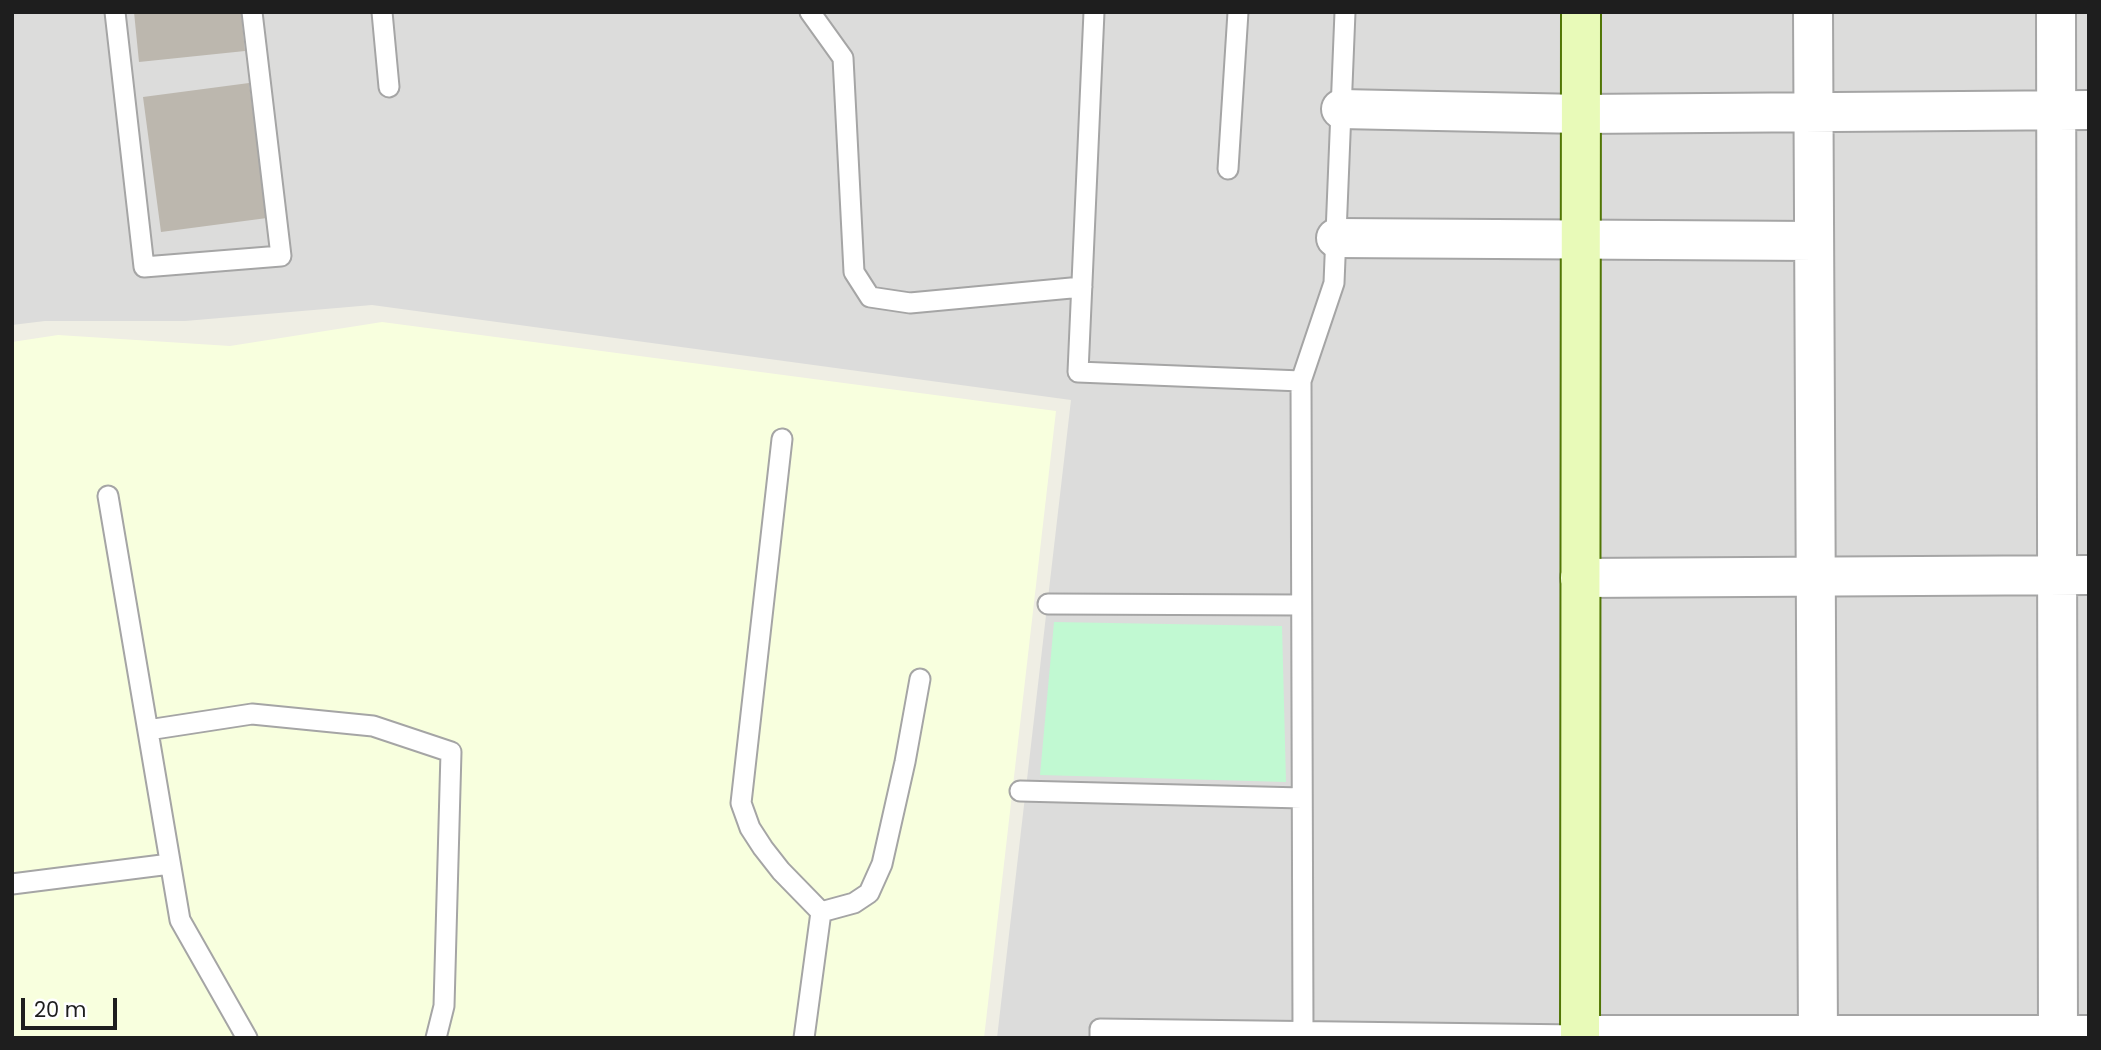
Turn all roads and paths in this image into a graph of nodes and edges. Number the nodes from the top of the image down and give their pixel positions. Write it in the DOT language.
graph roads {
  1 [pos="115,12"];
  2 [pos="253,12"];
  3 [pos="382,12"];
  4 [pos="810,12"];
  5 [pos="1094,12"];
  6 [pos="1238,12"];
  7 [pos="1345,12"];
  8 [pos="1581,12"];
  9 [pos="1813,12"];
  10 [pos="2056,12"];
  11 [pos="389,87"];
  12 [pos="1341,109"];
  13 [pos="2072,110"];
  14 [pos="1814,112"];
  15 [pos="1581,114"];
  16 [pos="1228,169"];
  17 [pos="1336,238"];
  18 [pos="1581,239"];
  19 [pos="1814,241"];
  20 [pos="1082,287"];
  21 [pos="1301,381"];
  22 [pos="782,439"];
  23 [pos="108,496"];
  24 [pos="2072,575"];
  25 [pos="1816,576"];
  26 [pos="1580,578"];
  27 [pos="1048,604"];
  28 [pos="1301,605"];
  29 [pos="920,679"];
  30 [pos="148,730"];
  31 [pos="1020,791"];
  32 [pos="1302,798"];
  33 [pos="170,864"];
  34 [pos="12,884"];
  35 [pos="821,912"];
  36 [pos="1293,1033"];
  37 [pos="1398,1035"];
  38 [pos="1579,1036"];
  39 [pos="1818,1036"];
  40 [pos="2068,1036"];
  41 [pos="247,1038"];
  42 [pos="436,1038"];
  43 [pos="804,1038"];
  44 [pos="1100,1038"];
  1 -- 2 [label="lane"];
  3 -- 11 [label="lane"];
  4 -- 20 [label="lane"];
  5 -- 20 [label="lane"];
  6 -- 16 [label="lane"];
  7 -- 12 [label="lane"];
  8 -- 15 [label="street"];
  9 -- 14 [label="street"];
  10 -- 13 [label="street"];
  12 -- 15 [label="street"];
  12 -- 17 [label="lane"];
  13 -- 14 [label="street"];
  13 -- 24 [label="street"];
  14 -- 15 [label="street"];
  14 -- 19 [label="street"];
  15 -- 18 [label="street"];
  17 -- 18 [label="street"];
  17 -- 21 [label="lane"];
  18 -- 19 [label="street"];
  18 -- 26 [label="street"];
  19 -- 25 [label="street"];
  20 -- 21 [label="lane"];
  21 -- 28 [label="lane"];
  22 -- 35 [label="lane"];
  23 -- 30 [label="lane"];
  24 -- 25 [label="street"];
  24 -- 40 [label="street"];
  25 -- 26 [label="street"];
  25 -- 39 [label="street"];
  26 -- 38 [label="street"];
  27 -- 28 [label="lane"];
  28 -- 32 [label="lane"];
  29 -- 35 [label="lane"];
  30 -- 33 [label="lane"];
  30 -- 42 [label="lane"];
  31 -- 32 [label="lane"];
  32 -- 36 [label="lane"];
  33 -- 34 [label="lane"];
  33 -- 41 [label="lane"];
  35 -- 43 [label="lane"];
  36 -- 37 [label="lane"];
  36 -- 44 [label="lane"];
  37 -- 38 [label="lane"];
  38 -- 39 [label="street"];
  39 -- 40 [label="street"];
}
